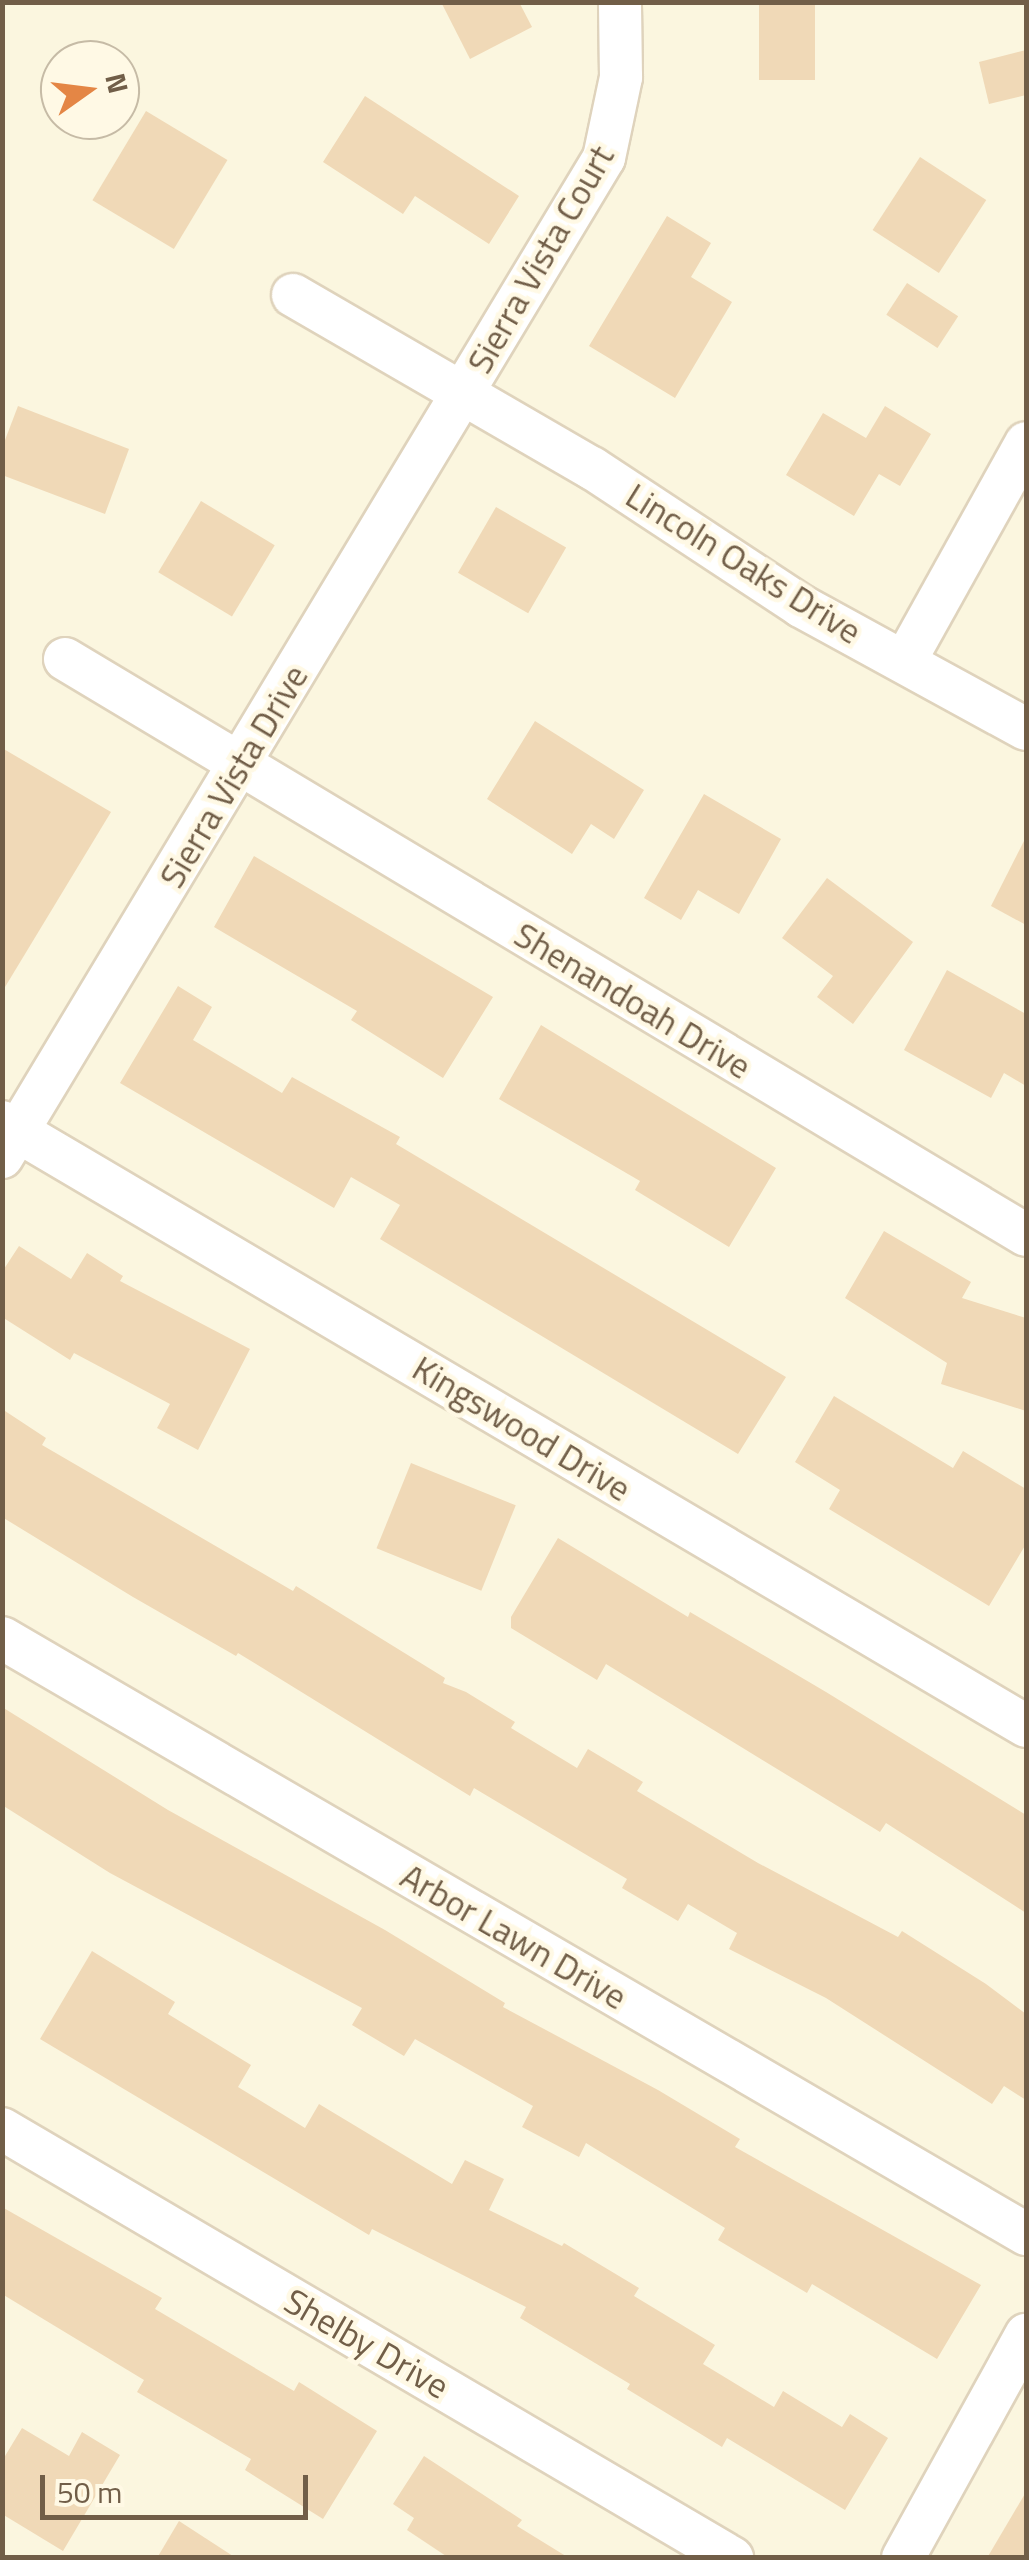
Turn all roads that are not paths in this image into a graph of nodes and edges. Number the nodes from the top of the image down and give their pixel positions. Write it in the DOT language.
graph roads {
  1 [pos="620,2"];
  2 [pos="293,294"];
  3 [pos="462,394"];
  4 [pos="1026,443"];
  5 [pos="65,659"];
  6 [pos="906,660"];
  7 [pos="1026,729"];
  8 [pos="239,765"];
  9 [pos="8,1136"];
  10 [pos="1026,1235"];
  11 [pos="2,1638"];
  12 [pos="1026,1726"];
  13 [pos="2,2130"];
  14 [pos="1026,2234"];
  15 [pos="1026,2334"];
  16 [pos="732,2558"];
  17 [pos="903,2558"];
  1 -- 3 [label="street, Sierra Vista Court"];
  2 -- 3 [label="street, Lincoln Oaks Drive"];
  3 -- 6 [label="street, Lincoln Oaks Drive"];
  3 -- 8 [label="street, Sierra Vista Drive"];
  4 -- 6 [label="street"];
  5 -- 8 [label="street, Shenandoah Drive"];
  6 -- 7 [label="street, Lincoln Oaks Drive"];
  8 -- 9 [label="street, Sierra Vista Drive"];
  8 -- 10 [label="street, Shenandoah Drive"];
  9 -- 12 [label="street, Kingswood Drive"];
  11 -- 14 [label="street, Arbor Lawn Drive"];
  13 -- 16 [label="street, Shelby Drive"];
  15 -- 17 [label="street"];
}
